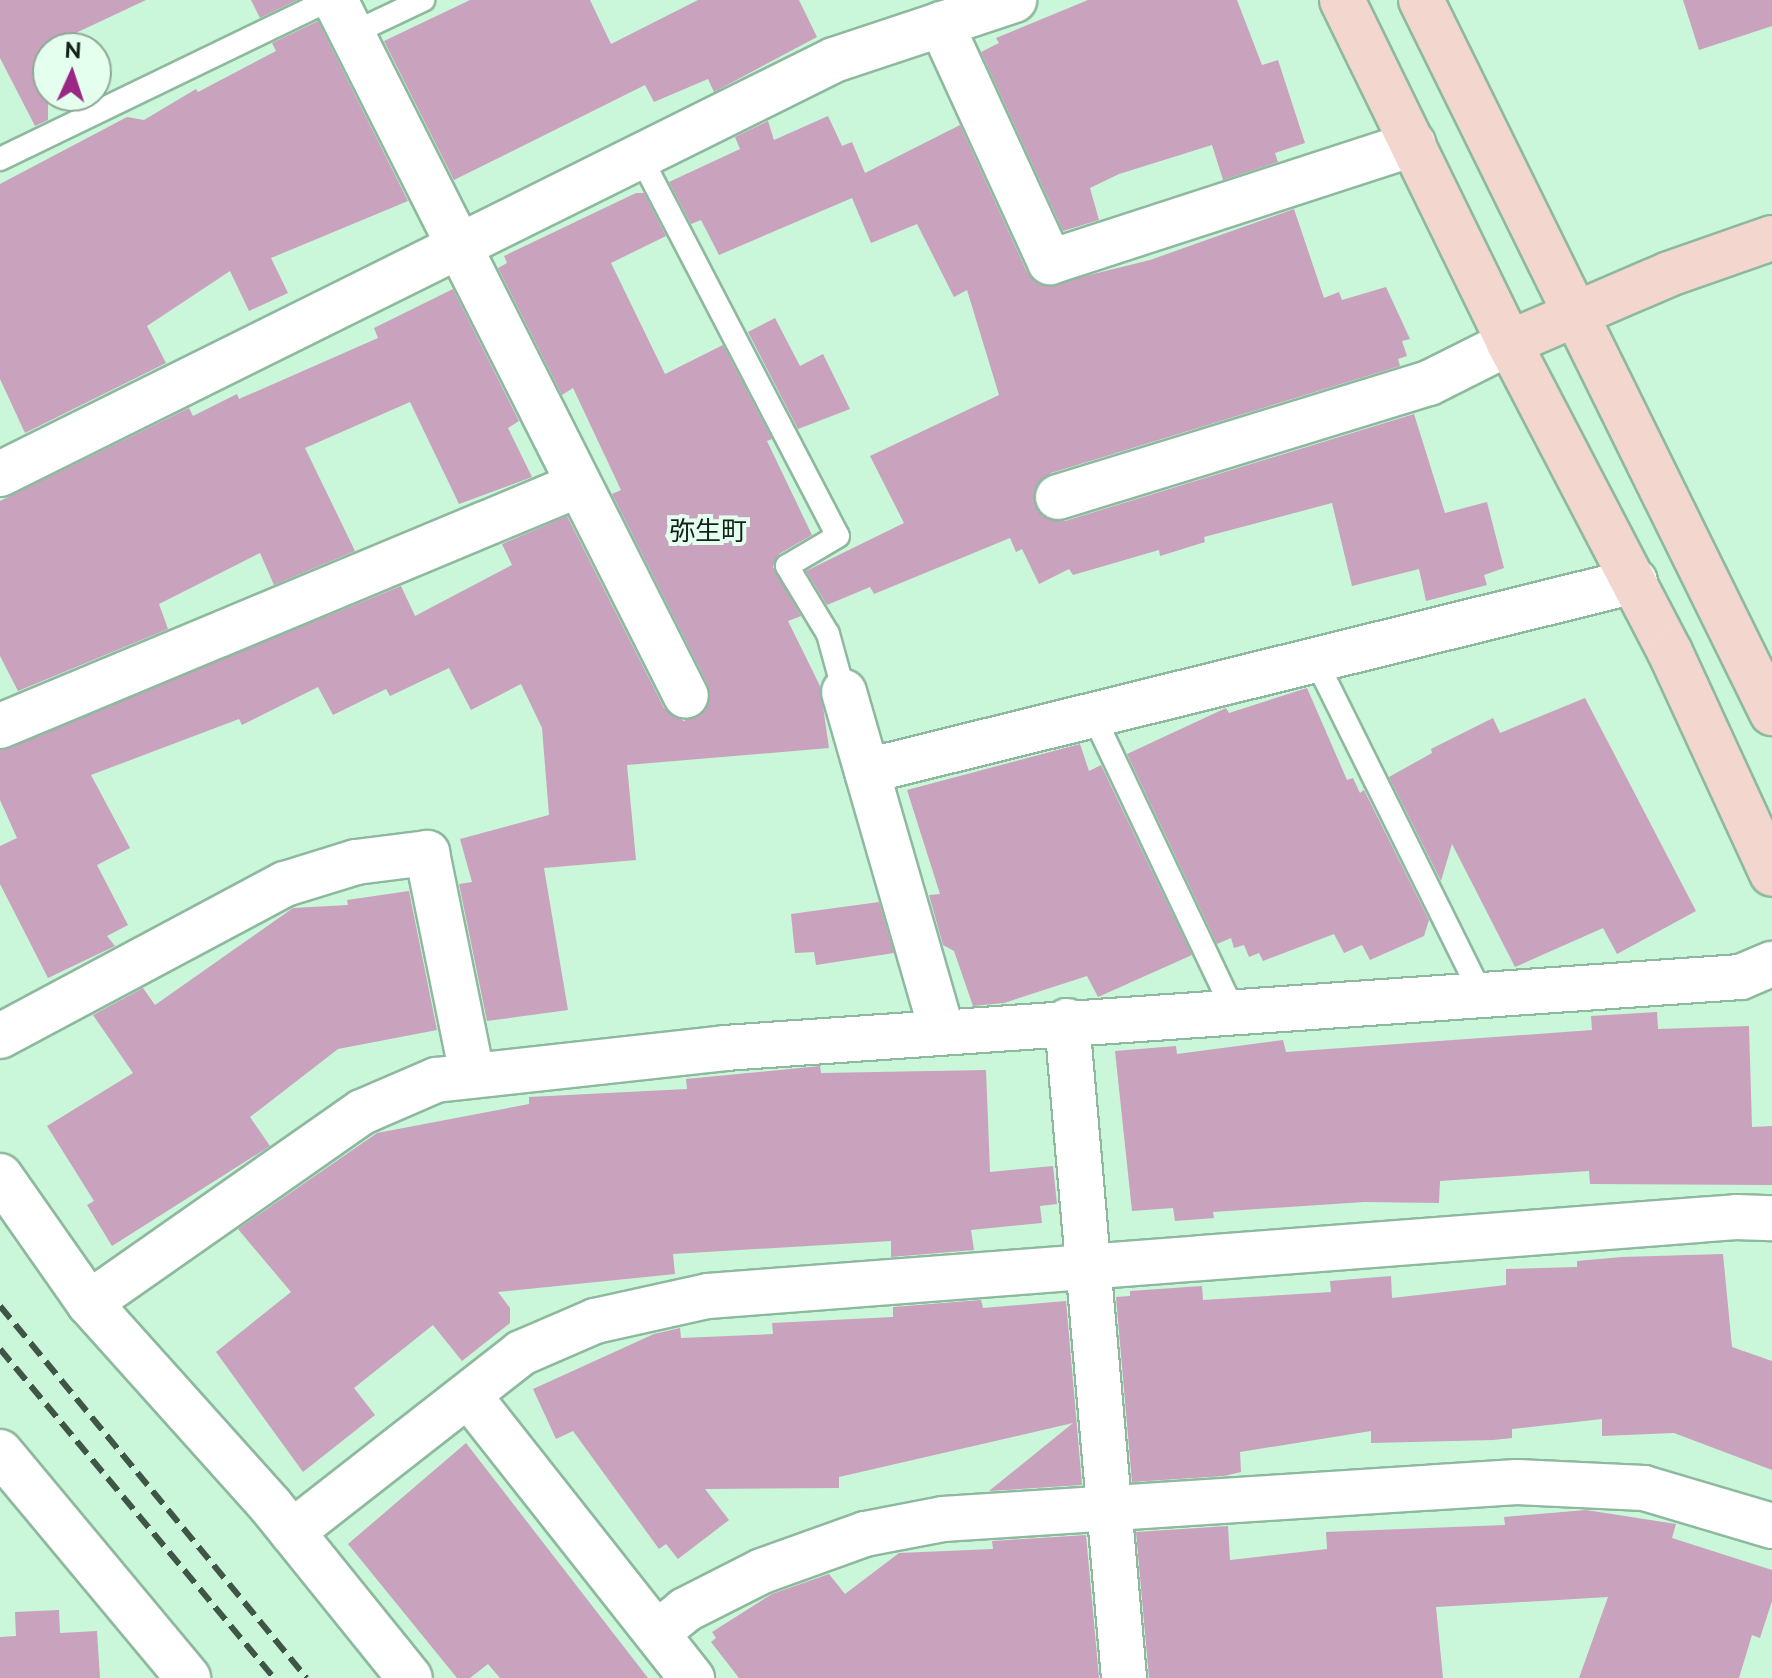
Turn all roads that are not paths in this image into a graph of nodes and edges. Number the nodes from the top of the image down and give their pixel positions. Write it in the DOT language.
graph roads {
  1 [pos="423,0"];
  2 [pos="1014,0"];
  3 [pos="1342,0"];
  4 [pos="1421,0"];
  5 [pos="338,11"];
  6 [pos="941,24"];
  7 [pos="1413,144"];
  8 [pos="640,156"];
  9 [pos="0,159"];
  10 [pos="1772,238"];
  11 [pos="456,248"];
  12 [pos="1576,315"];
  13 [pos="1509,343"];
  14 [pos="0,474"];
  15 [pos="578,485"];
  16 [pos="1058,497"];
  17 [pos="1635,581"];
  18 [pos="1316,661"];
  19 [pos="844,692"];
  20 [pos="686,696"];
  21 [pos="1772,713"];
  22 [pos="1093,715"];
  23 [pos="0,726"];
  24 [pos="867,771"];
  25 [pos="1772,874"];
  26 [pos="1772,964"];
  27 [pos="1481,994"];
  28 [pos="1233,1010"];
  29 [pos="1067,1021"];
  30 [pos="942,1031"];
  31 [pos="0,1036"];
  32 [pos="472,1075"];
  33 [pos="0,1176"];
  34 [pos="1772,1218"];
  35 [pos="1088,1269"];
  36 [pos="89,1303"];
  37 [pos="469,1396"];
  38 [pos="0,1452"];
  39 [pos="1109,1506"];
  40 [pos="1772,1526"];
  41 [pos="292,1532"];
  42 [pos="657,1633"];
  43 [pos="188,1678"];
  44 [pos="410,1678"];
  45 [pos="692,1678"];
  46 [pos="1124,1678"];
  1 -- 5 [label="lane"];
  2 -- 6 [label="street"];
  3 -- 7 [label="street"];
  4 -- 12 [label="street"];
  5 -- 9 [label="lane"];
  5 -- 11 [label="street"];
  6 -- 7 [label="street"];
  6 -- 8 [label="street"];
  7 -- 13 [label="street"];
  8 -- 11 [label="street"];
  8 -- 19 [label="lane"];
  10 -- 12 [label="street"];
  11 -- 14 [label="street"];
  11 -- 15 [label="street"];
  12 -- 13 [label="street"];
  12 -- 21 [label="street"];
  13 -- 16 [label="street"];
  13 -- 17 [label="street"];
  15 -- 20 [label="street"];
  15 -- 23 [label="street"];
  17 -- 18 [label="street"];
  17 -- 25 [label="street"];
  18 -- 22 [label="street"];
  18 -- 27 [label="lane"];
  19 -- 24 [label="street"];
  22 -- 24 [label="street"];
  22 -- 28 [label="lane"];
  24 -- 30 [label="street"];
  26 -- 27 [label="street"];
  27 -- 28 [label="street"];
  28 -- 29 [label="street"];
  29 -- 30 [label="street"];
  29 -- 35 [label="street"];
  30 -- 32 [label="street"];
  31 -- 32 [label="street"];
  32 -- 36 [label="street"];
  33 -- 36 [label="street"];
  34 -- 35 [label="street"];
  35 -- 37 [label="street"];
  35 -- 39 [label="street"];
  36 -- 41 [label="street"];
  37 -- 41 [label="street"];
  37 -- 42 [label="street"];
  38 -- 43 [label="street"];
  39 -- 40 [label="street"];
  39 -- 42 [label="street"];
  39 -- 46 [label="street"];
  41 -- 44 [label="street"];
  42 -- 45 [label="street"];
}
